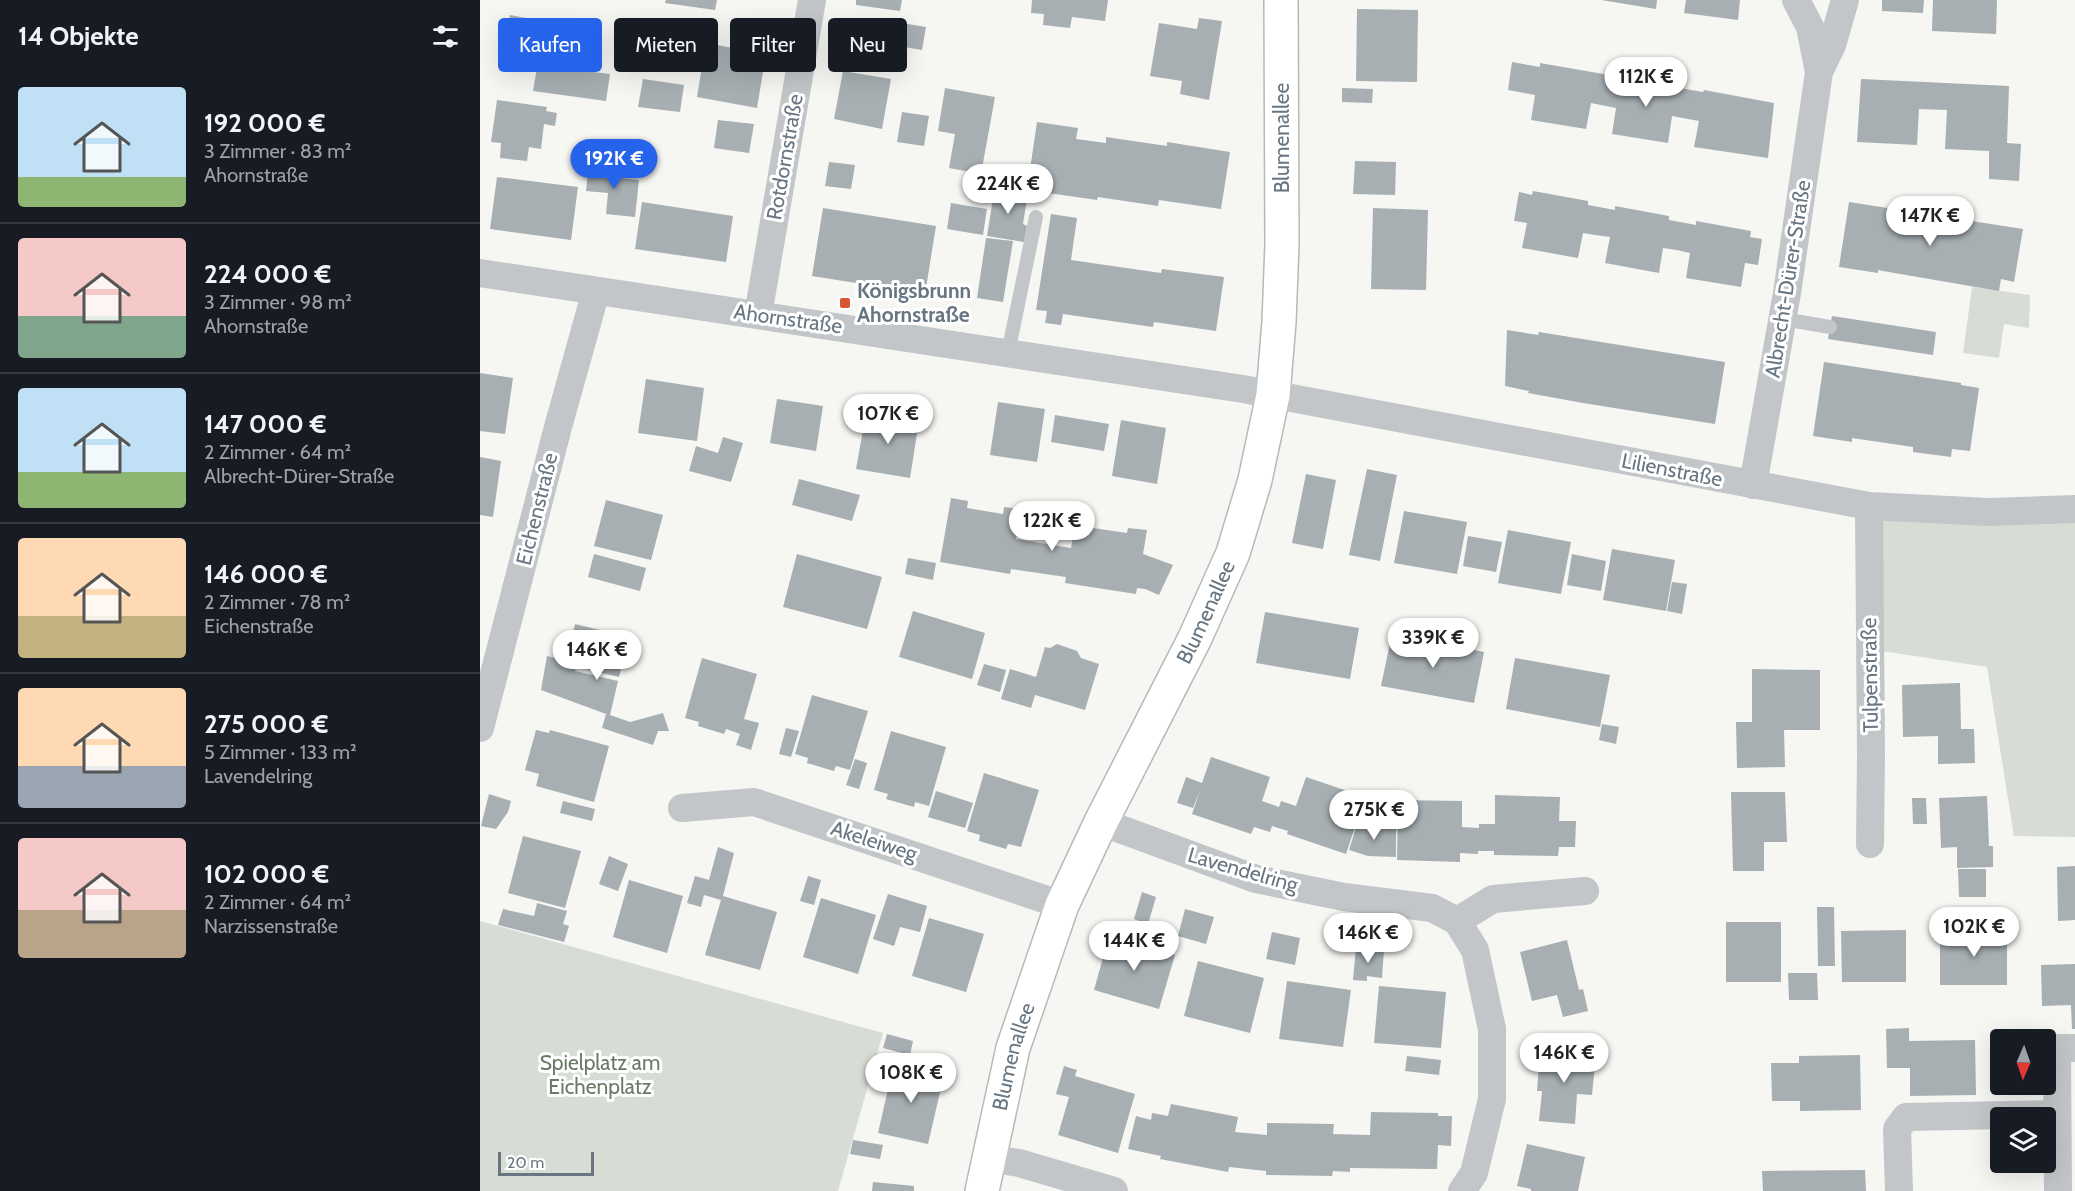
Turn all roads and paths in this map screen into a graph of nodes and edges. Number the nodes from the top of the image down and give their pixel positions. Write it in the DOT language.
graph roads {
  1 [pos="812,0"];
  2 [pos="1281,0"];
  3 [pos="1796,0"];
  4 [pos="1845,0"];
  5 [pos="1819,72"];
  6 [pos="1036,217"];
  7 [pos="480,273"];
  8 [pos="596,291"];
  9 [pos="758,315"];
  10 [pos="1783,319"];
  11 [pos="1830,327"];
  12 [pos="1008,353"];
  13 [pos="1273,394"];
  14 [pos="1753,485"];
  15 [pos="1869,506"];
  16 [pos="2075,509"];
  17 [pos="480,728"];
  18 [pos="681,808"];
  19 [pos="1101,822"];
  20 [pos="1870,844"];
  21 [pos="1585,891"];
  22 [pos="1062,905"];
  23 [pos="1457,921"];
  24 [pos="2075,1048"];
  25 [pos="2056,1114"];
  26 [pos="1990,1115"];
  27 [pos="988,1158"];
  28 [pos="2075,1189"];
  29 [pos="982,1191"];
  30 [pos="1114,1191"];
  31 [pos="1462,1191"];
  32 [pos="1899,1191"];
  33 [pos="2058,1191"];
  34 [pos="2067,1191"];
  1 -- 9 [label="street, Rotdornstraße"];
  2 -- 13 [label="street, Blumenallee"];
  3 -- 5 [label="street, Albrecht-Dürer-Straße"];
  4 -- 5 [label="street, Albrecht-Dürer-Straße"];
  5 -- 10 [label="street, Albrecht-Dürer-Straße"];
  6 -- 12 [label="lane"];
  7 -- 8 [label="street, Ahornstraße"];
  8 -- 9 [label="street, Ahornstraße"];
  8 -- 17 [label="street, Eichenstraße"];
  9 -- 12 [label="street, Ahornstraße"];
  10 -- 11 [label="lane"];
  10 -- 14 [label="street, Albrecht-Dürer-Straße"];
  12 -- 13 [label="street, Ahornstraße"];
  13 -- 14 [label="street, Lilienstraße"];
  13 -- 19 [label="street, Blumenallee"];
  14 -- 15 [label="street, Lilienstraße"];
  15 -- 16 [label="street, Lilienstraße"];
  15 -- 20 [label="street, Tulpenstraße"];
  18 -- 22 [label="street, Akeleiweg"];
  19 -- 22 [label="street, Blumenallee"];
  19 -- 23 [label="street, Lavendelring"];
  21 -- 23 [label="street"];
  22 -- 27 [label="street, Blumenallee"];
  23 -- 31 [label="street"];
  24 -- 25 [label="street"];
  25 -- 33 [label="street"];
  26 -- 32 [label="street"];
  27 -- 29 [label="street, Blumenallee"];
  27 -- 30 [label="street"];
  28 -- 34 [label="street"];
}
